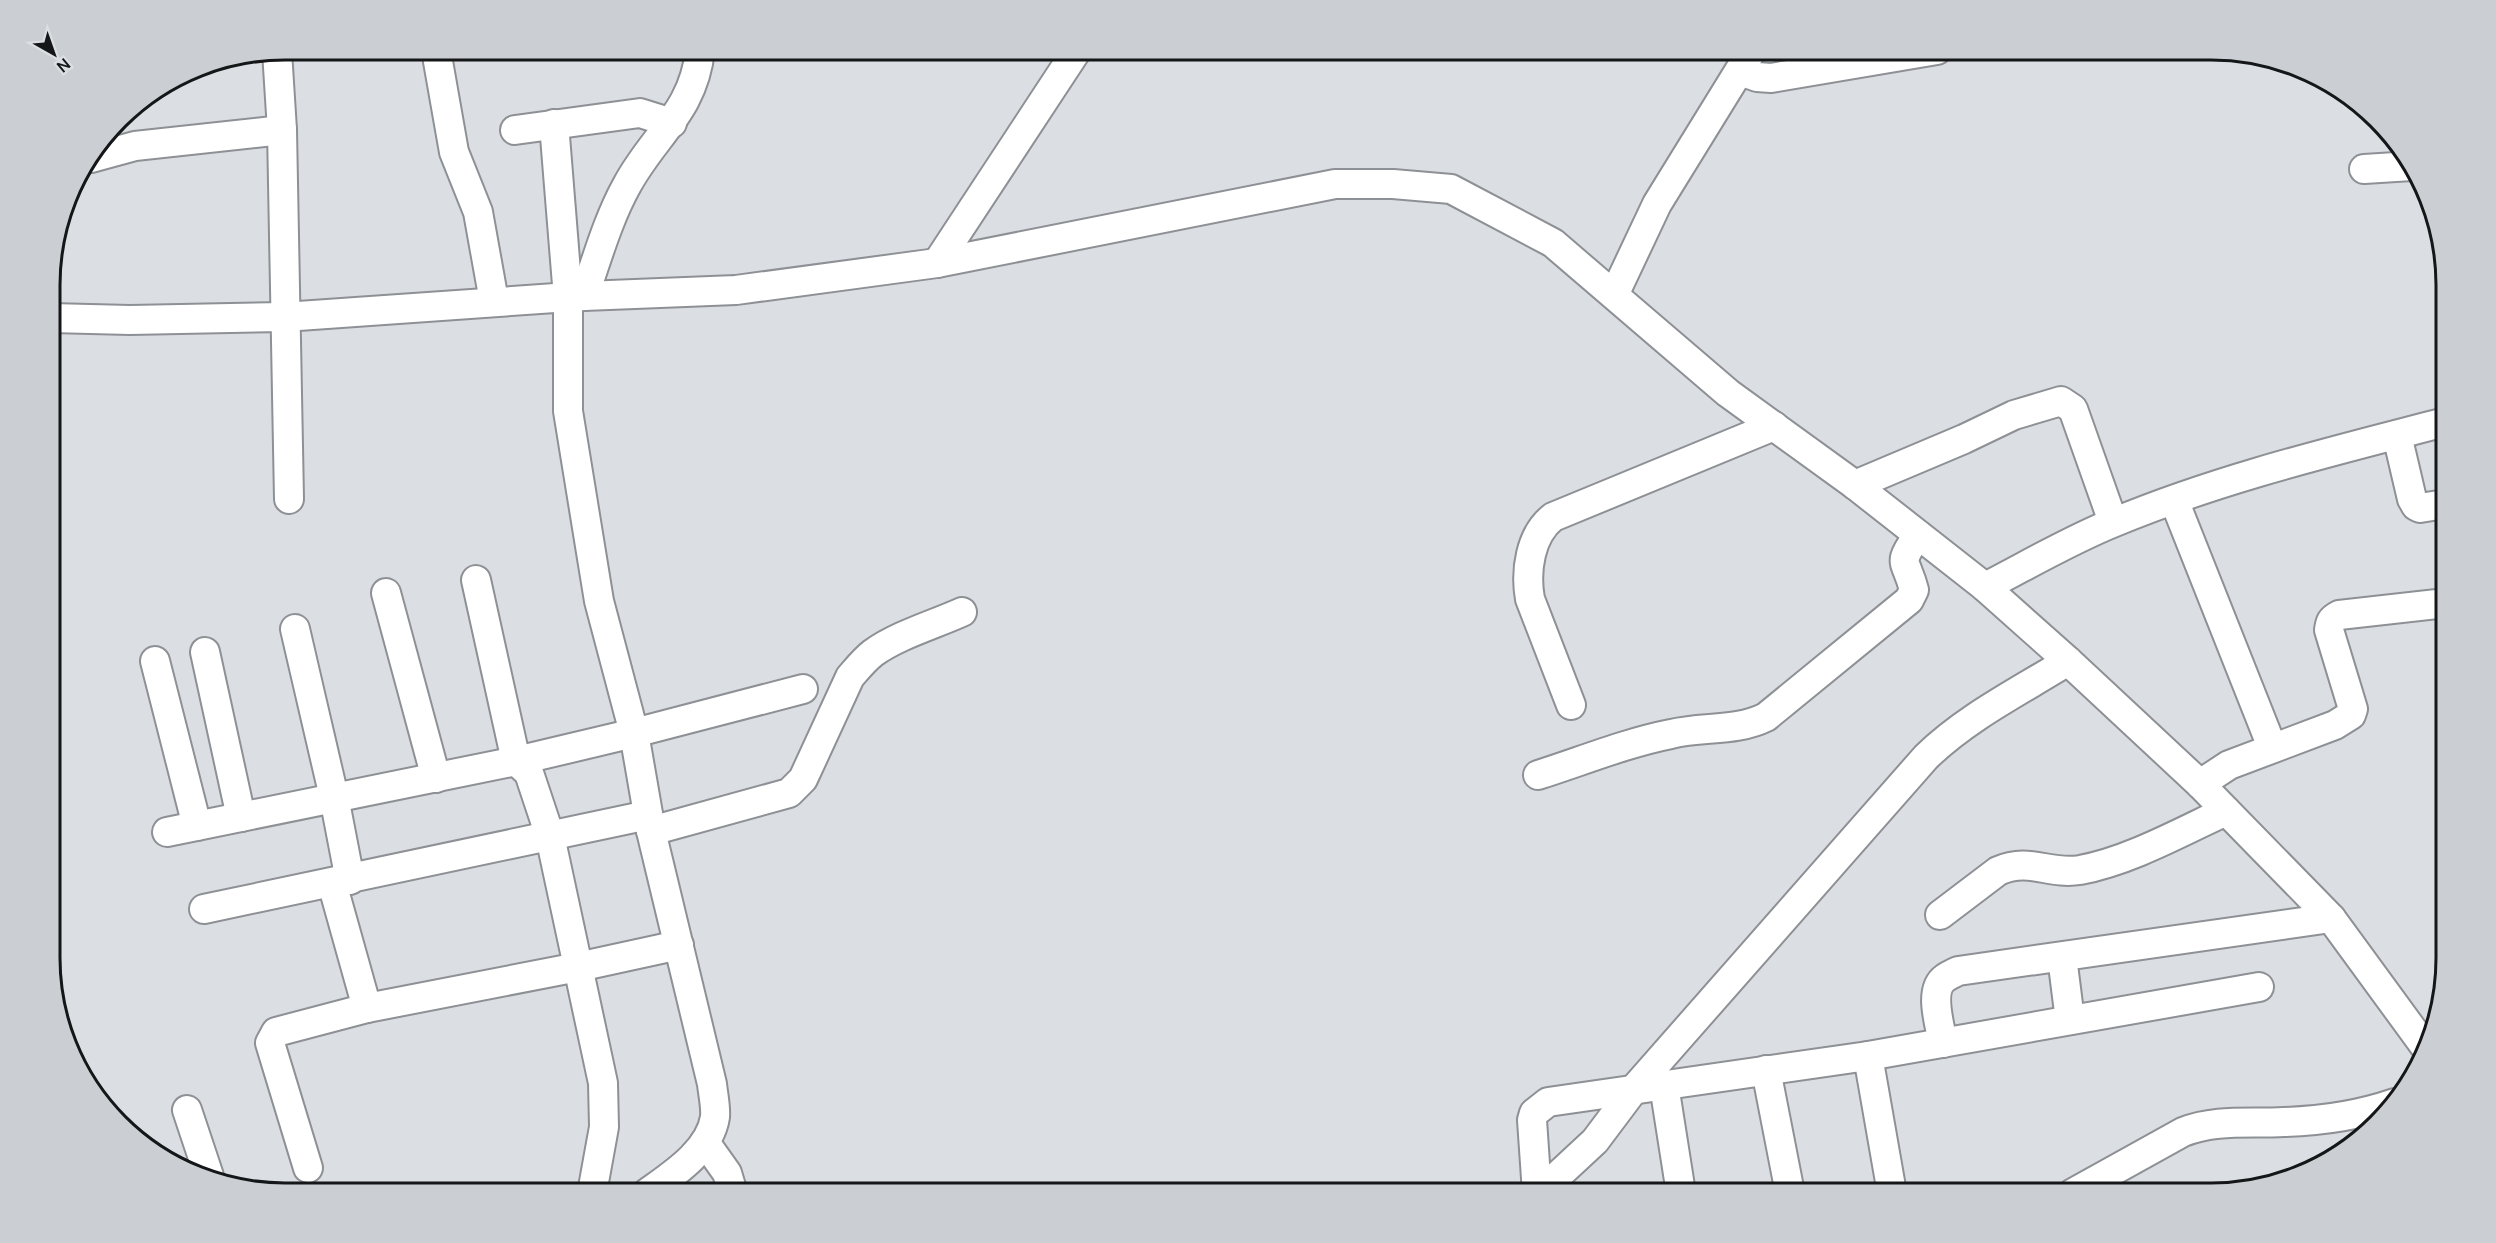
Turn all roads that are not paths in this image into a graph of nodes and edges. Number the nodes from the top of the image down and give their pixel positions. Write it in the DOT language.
graph roads {
  1 [pos="278,60"];
  2 [pos="437,60"];
  3 [pos="698,60"];
  4 [pos="1070,60"];
  5 [pos="1746,60"];
  6 [pos="1878,60"];
  7 [pos="672,123"];
  8 [pos="554,124"];
  9 [pos="282,130"];
  10 [pos="515,130"];
  11 [pos="101,155"];
  12 [pos="2402,167"];
  13 [pos="2364,169"];
  14 [pos="937,263"];
  15 [pos="1615,294"];
  16 [pos="576,296"];
  17 [pos="494,302"];
  18 [pos="284,317"];
  19 [pos="60,318"];
  20 [pos="2436,424"];
  21 [pos="1774,426"];
  22 [pos="2397,435"];
  23 [pos="1855,485"];
  24 [pos="289,499"];
  25 [pos="2174,500"];
  26 [pos="2436,506"];
  27 [pos="2113,522"];
  28 [pos="1918,535"];
  29 [pos="476,580"];
  30 [pos="1985,587"];
  31 [pos="386,593"];
  32 [pos="2436,604"];
  33 [pos="962,612"];
  34 [pos="295,629"];
  35 [pos="205,652"];
  36 [pos="154,661"];
  37 [pos="2068,661"];
  38 [pos="803,689"];
  39 [pos="1571,705"];
  40 [pos="634,733"];
  41 [pos="2272,747"];
  42 [pos="516,761"];
  43 [pos="1539,775"];
  44 [pos="436,778"];
  45 [pos="2200,784"];
  46 [pos="334,797"];
  47 [pos="2226,811"];
  48 [pos="241,817"];
  49 [pos="650,823"];
  50 [pos="197,826"];
  51 [pos="167,832"];
  52 [pos="550,836"];
  53 [pos="341,881"];
  54 [pos="204,909"];
  55 [pos="1940,915"];
  56 [pos="2331,918"];
  57 [pos="679,945"];
  58 [pos="2062,957"];
  59 [pos="578,968"];
  60 [pos="2259,987"];
  61 [pos="367,1008"];
  62 [pos="2070,1020"];
  63 [pos="2420,1040"];
  64 [pos="1943,1042"];
  65 [pos="1868,1056"];
  66 [pos="1766,1070"];
  67 [pos="1664,1085"];
  68 [pos="1634,1089"];
  69 [pos="2380,1106"];
  70 [pos="187,1110"];
  71 [pos="705,1142"];
  72 [pos="308,1168"];
  73 [pos="207,1169"];
  74 [pos="594,1183"];
  75 [pos="661,1183"];
  76 [pos="730,1183"];
  77 [pos="1537,1183"];
  78 [pos="1549,1183"];
  79 [pos="1679,1183"];
  80 [pos="1788,1183"];
  81 [pos="1890,1183"];
  82 [pos="2091,1183"];
  1 -- 9 [label="street"];
  2 -- 17 [label="street"];
  3 -- 7 [label="street"];
  4 -- 14 [label="street"];
  5 -- 6 [label="street"];
  5 -- 15 [label="street"];
  7 -- 8 [label="street"];
  7 -- 16 [label="street"];
  8 -- 10 [label="street"];
  8 -- 16 [label="street"];
  9 -- 11 [label="street"];
  9 -- 18 [label="street"];
  12 -- 13 [label="street"];
  14 -- 15 [label="street"];
  14 -- 16 [label="street"];
  15 -- 21 [label="street"];
  16 -- 17 [label="street"];
  16 -- 40 [label="street"];
  17 -- 18 [label="street"];
  18 -- 19 [label="street"];
  18 -- 24 [label="street"];
  20 -- 22 [label="street"];
  21 -- 23 [label="street"];
  21 -- 39 [label="street"];
  22 -- 25 [label="street"];
  22 -- 26 [label="street"];
  23 -- 27 [label="street"];
  23 -- 28 [label="street"];
  25 -- 27 [label="street"];
  25 -- 41 [label="street"];
  27 -- 30 [label="street"];
  28 -- 30 [label="street"];
  28 -- 43 [label="street"];
  29 -- 42 [label="street"];
  30 -- 37 [label="street"];
  31 -- 44 [label="street"];
  32 -- 41 [label="street"];
  33 -- 49 [label="street"];
  34 -- 46 [label="street"];
  35 -- 48 [label="street"];
  36 -- 50 [label="street"];
  37 -- 45 [label="street"];
  37 -- 68 [label="street"];
  38 -- 40 [label="street"];
  40 -- 42 [label="street"];
  40 -- 49 [label="street"];
  41 -- 45 [label="street"];
  42 -- 44 [label="street"];
  42 -- 52 [label="street"];
  44 -- 46 [label="street"];
  45 -- 47 [label="street"];
  46 -- 48 [label="street"];
  46 -- 53 [label="street"];
  47 -- 55 [label="street"];
  47 -- 56 [label="street"];
  48 -- 50 [label="street"];
  49 -- 52 [label="street"];
  49 -- 57 [label="street"];
  50 -- 51 [label="street"];
  52 -- 53 [label="street"];
  52 -- 59 [label="street"];
  53 -- 54 [label="street"];
  53 -- 61 [label="street"];
  56 -- 58 [label="street"];
  56 -- 63 [label="street"];
  57 -- 59 [label="street"];
  57 -- 71 [label="street"];
  58 -- 62 [label="street"];
  58 -- 64 [label="street"];
  59 -- 61 [label="street"];
  59 -- 74 [label="street"];
  60 -- 62 [label="street"];
  61 -- 72 [label="street"];
  62 -- 64 [label="street"];
  64 -- 65 [label="street"];
  65 -- 66 [label="street"];
  65 -- 81 [label="street"];
  66 -- 67 [label="street"];
  66 -- 80 [label="street"];
  67 -- 68 [label="street"];
  67 -- 79 [label="street"];
  68 -- 77 [label="street"];
  68 -- 78 [label="street"];
  69 -- 82 [label="street"];
  70 -- 73 [label="street"];
  71 -- 75 [label="street"];
  71 -- 76 [label="street"];
}
